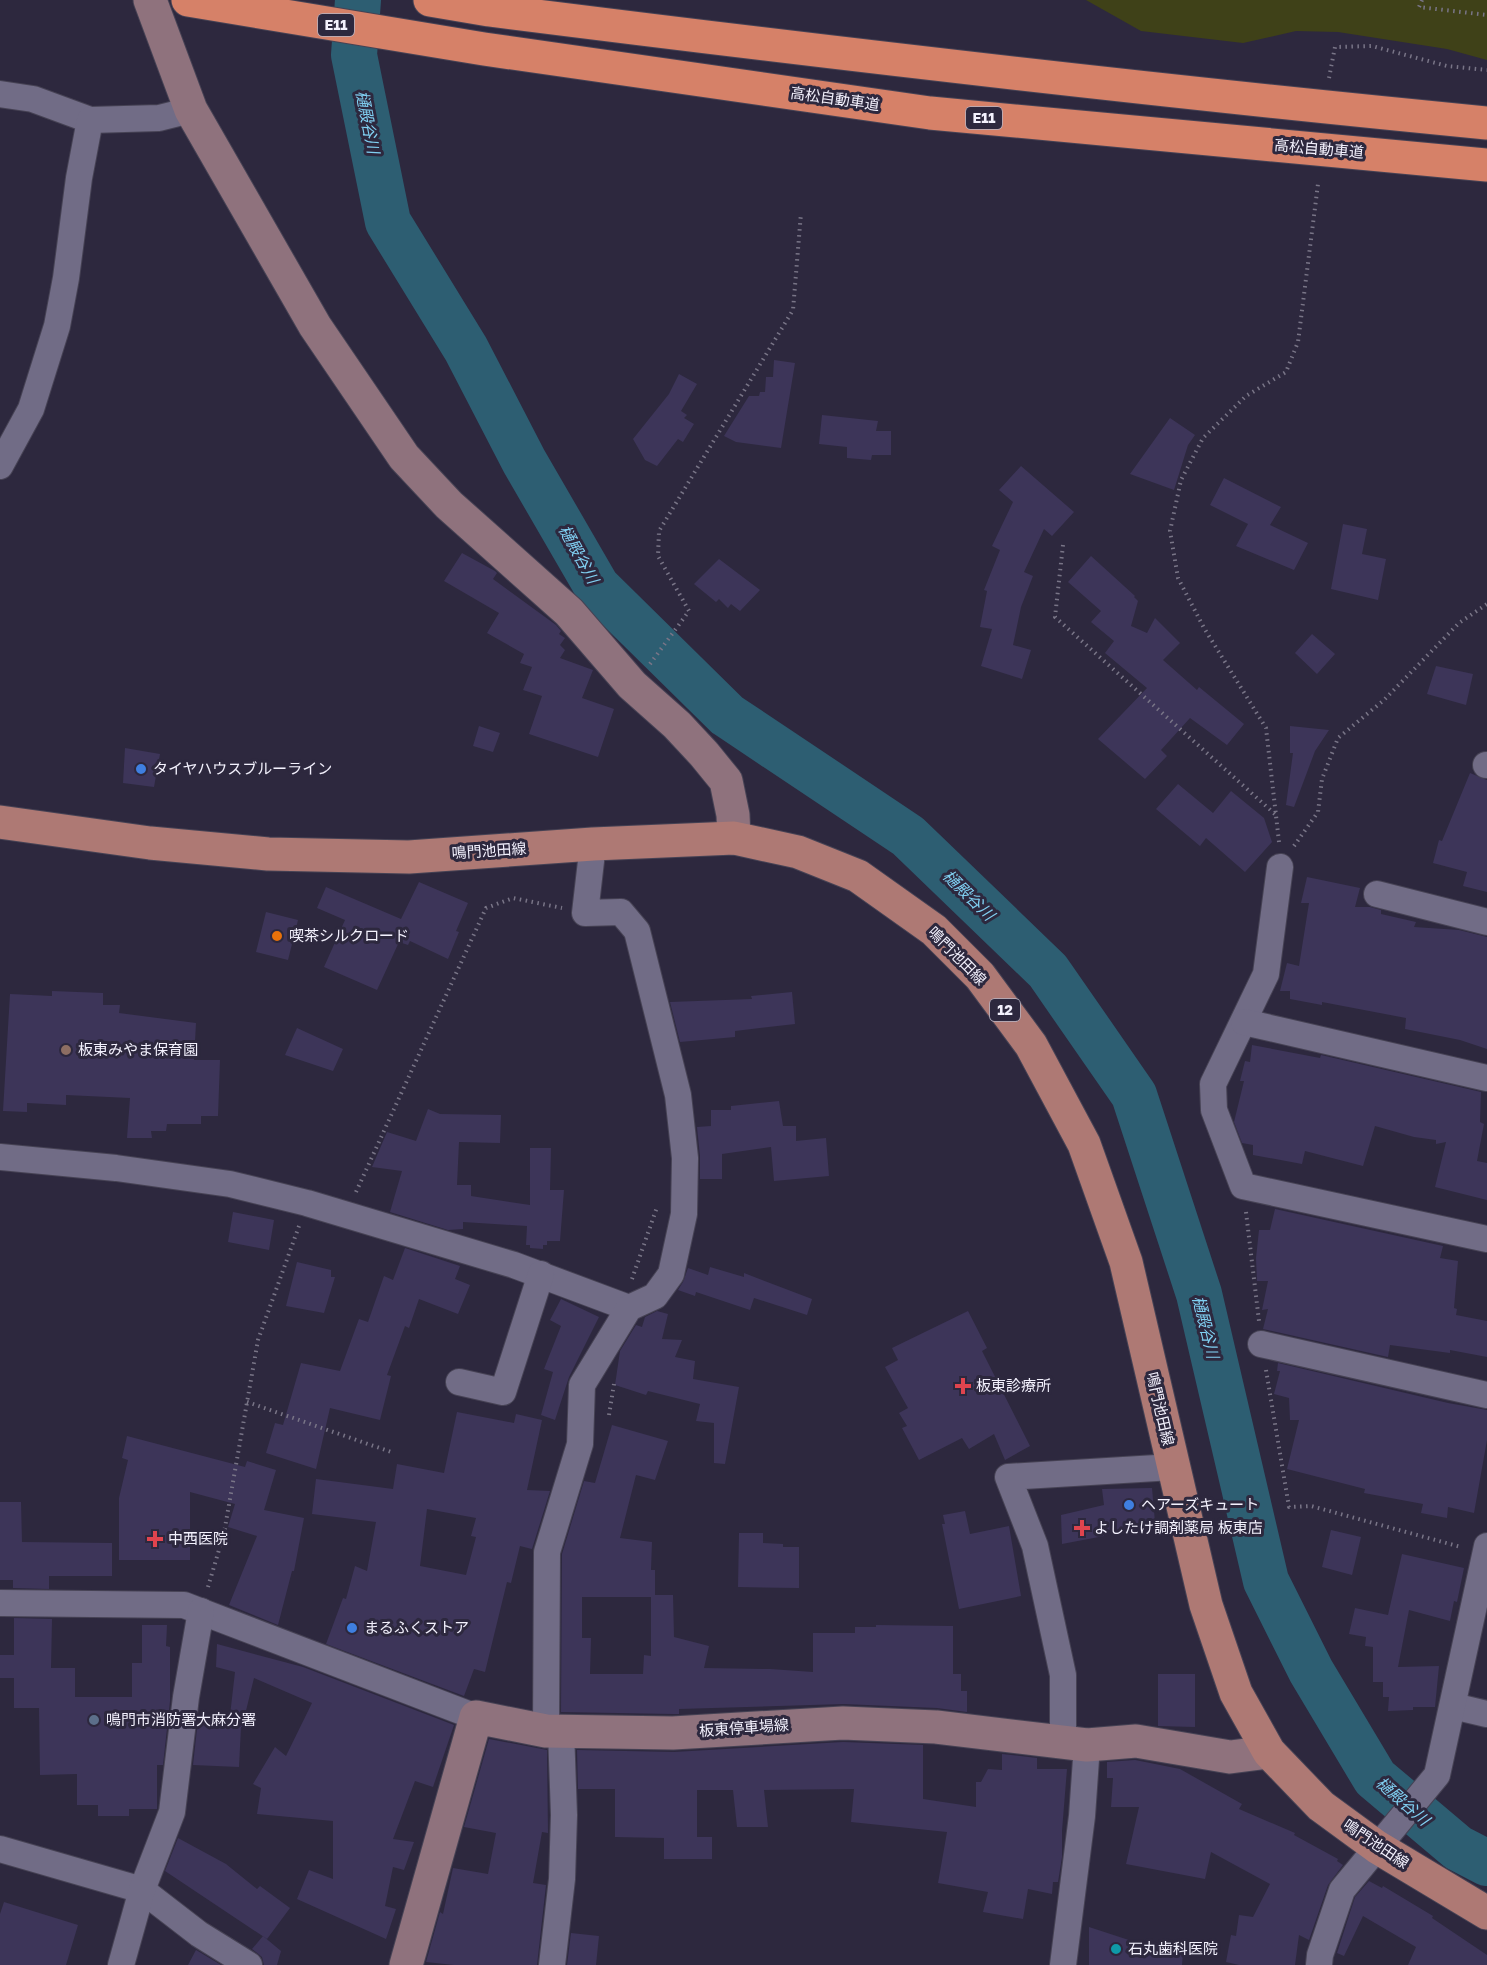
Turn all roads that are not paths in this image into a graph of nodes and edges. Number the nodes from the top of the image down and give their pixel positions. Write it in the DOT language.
graph roads {
  1 [pos="150,0"];
  2 [pos="188,0"];
  3 [pos="430,0"];
  4 [pos="0,94"];
  5 [pos="191,110"];
  6 [pos="90,120"];
  7 [pos="1487,123"];
  8 [pos="1487,165"];
  9 [pos="0,466"];
  10 [pos="0,822"];
  11 [pos="734,838"];
  12 [pos="593,844"];
  13 [pos="1280,867"];
  14 [pos="1377,894"];
  15 [pos="1487,922"];
  16 [pos="1244,1022"];
  17 [pos="1487,1078"];
  18 [pos="0,1157"];
  19 [pos="1487,1239"];
  20 [pos="541,1274"];
  21 [pos="629,1308"];
  22 [pos="1262,1344"];
  23 [pos="459,1382"];
  24 [pos="1487,1395"];
  25 [pos="1173,1467"];
  26 [pos="1486,1551"];
  27 [pos="0,1603"];
  28 [pos="201,1611"];
  29 [pos="1453,1706"];
  30 [pos="1487,1714"];
  31 [pos="476,1717"];
  32 [pos="553,1731"];
  33 [pos="1075,1744"];
  34 [pos="1269,1752"];
  35 [pos="1384,1838"];
  36 [pos="0,1849"];
  37 [pos="142,1890"];
  38 [pos="1487,1913"];
  39 [pos="121,1965"];
  40 [pos="249,1965"];
  41 [pos="406,1965"];
  42 [pos="552,1965"];
  43 [pos="1063,1965"];
  44 [pos="1319,1965"];
  1 -- 5 [label="street"];
  2 -- 8 [label="highway, 高松自動車道 / E11"];
  3 -- 7 [label="highway"];
  4 -- 6 [label="street"];
  5 -- 6 [label="street"];
  5 -- 11 [label="street"];
  6 -- 9 [label="street"];
  10 -- 12 [label="main road, 鳴門池田線 / 12"];
  11 -- 12 [label="main road, 鳴門池田線 / 12"];
  11 -- 25 [label="main road, 鳴門池田線 / 12"];
  12 -- 21 [label="street"];
  13 -- 16 [label="street"];
  14 -- 15 [label="street"];
  16 -- 17 [label="street"];
  16 -- 19 [label="street"];
  18 -- 20 [label="street"];
  20 -- 21 [label="street"];
  20 -- 23 [label="street"];
  21 -- 32 [label="street"];
  22 -- 24 [label="street"];
  25 -- 33 [label="street"];
  25 -- 34 [label="main road, 鳴門池田線 / 12"];
  26 -- 29 [label="street"];
  27 -- 28 [label="street"];
  28 -- 31 [label="street"];
  28 -- 37 [label="street"];
  29 -- 30 [label="street"];
  29 -- 35 [label="street"];
  31 -- 32 [label="street, 板東停車場線"];
  31 -- 41 [label="street"];
  32 -- 33 [label="street, 板東停車場線"];
  32 -- 42 [label="street"];
  33 -- 34 [label="street, 板東停車場線"];
  33 -- 43 [label="street"];
  34 -- 35 [label="main road, 鳴門池田線 / 12"];
  35 -- 38 [label="main road, 鳴門池田線 / 12"];
  35 -- 44 [label="street"];
  36 -- 37 [label="street"];
  37 -- 39 [label="street"];
  37 -- 40 [label="street"];
}
